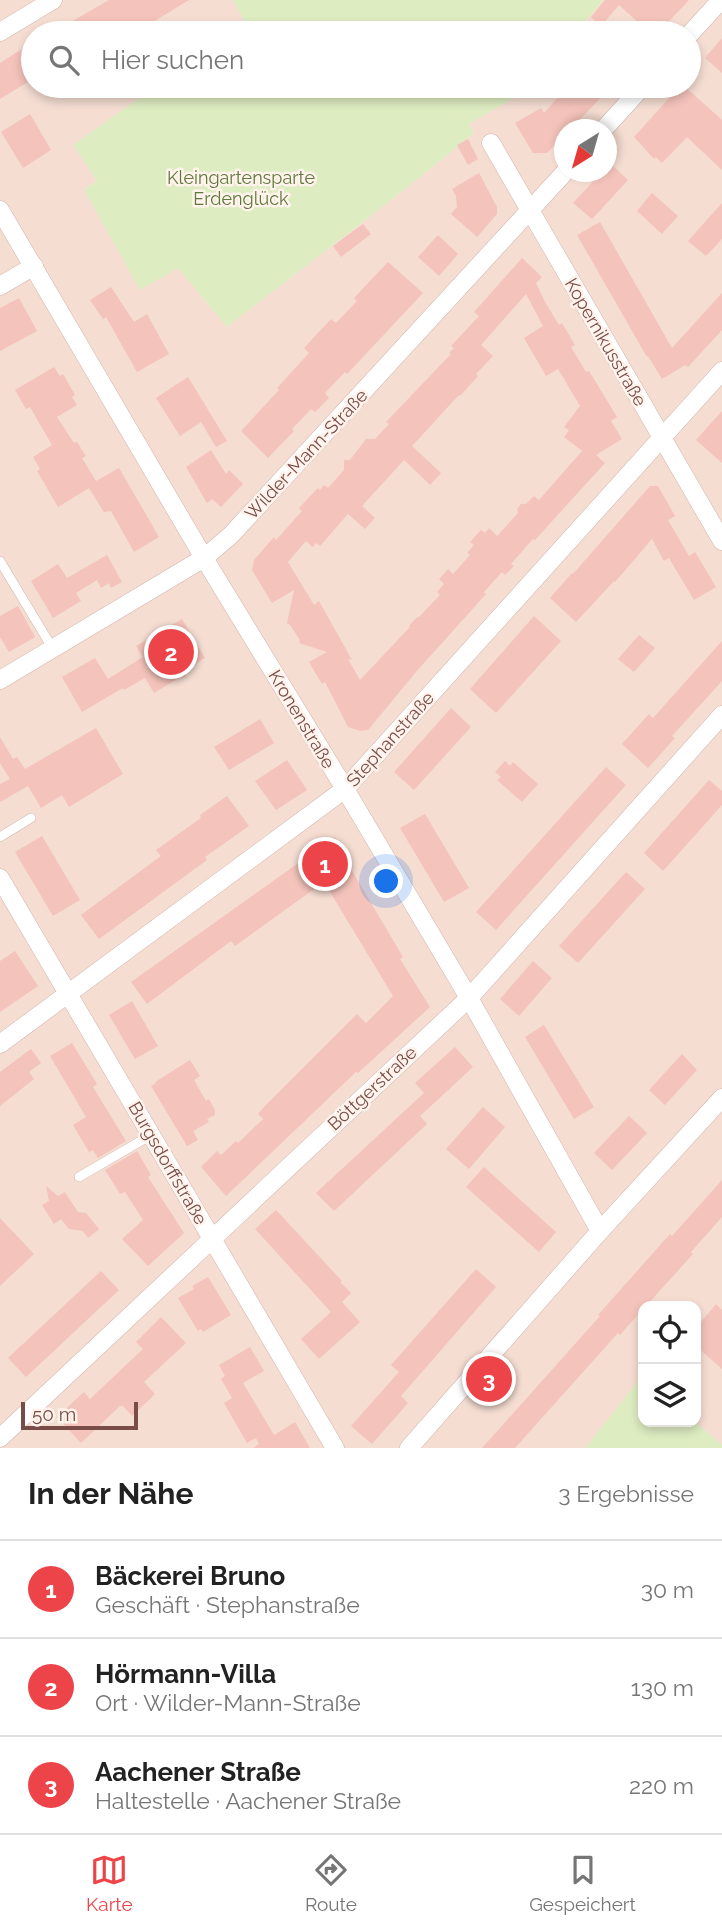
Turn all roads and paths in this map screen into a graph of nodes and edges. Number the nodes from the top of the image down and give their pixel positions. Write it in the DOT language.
graph roads {
  1 [pos="54,0"];
  2 [pos="720,0"];
  3 [pos="701,21"];
  4 [pos="0,32"];
  5 [pos="628,98"];
  6 [pos="612,119"];
  7 [pos="491,143"];
  8 [pos="556,182"];
  9 [pos="0,210"];
  10 [pos="530,211"];
  11 [pos="34,266"];
  12 [pos="0,286"];
  13 [pos="722,371"];
  14 [pos="662,439"];
  15 [pos="722,541"];
  16 [pos="204,558"];
  17 [pos="0,561"];
  18 [pos="53,649"];
  19 [pos="0,680"];
  20 [pos="722,715"];
  21 [pos="345,789"];
  22 [pos="31,818"];
  23 [pos="0,836"];
  24 [pos="0,877"];
  25 [pos="69,994"];
  26 [pos="468,998"];
  27 [pos="0,1044"];
  28 [pos="722,1098"];
  29 [pos="152,1135"];
  30 [pos="79,1177"];
  31 [pos="600,1231"];
  32 [pos="212,1238"];
  33 [pos="0,1438"];
  34 [pos="335,1448"];
  35 [pos="409,1448"];
  1 -- 4 [label="street"];
  2 -- 3 [label="street"];
  5 -- 6 [label="street"];
  7 -- 10 [label="street, Kopernikusstraße"];
  8 -- 10 [label="street, Wilder-Mann-Straße"];
  9 -- 11 [label="street, Kronenstraße"];
  10 -- 14 [label="street, Kopernikusstraße"];
  10 -- 16 [label="street, Wilder-Mann-Straße"];
  11 -- 12 [label="street"];
  11 -- 16 [label="street, Kronenstraße"];
  13 -- 14 [label="street, Stephanstraße"];
  14 -- 15 [label="street, Kopernikusstraße"];
  14 -- 21 [label="street, Stephanstraße"];
  16 -- 18 [label="street, Wilder-Mann-Straße"];
  16 -- 21 [label="street, Kronenstraße"];
  17 -- 18 [label="lane"];
  18 -- 19 [label="street, Wilder-Mann-Straße"];
  20 -- 26 [label="street, Böttgerstraße"];
  21 -- 25 [label="street, Stephanstraße"];
  21 -- 26 [label="street, Kronenstraße"];
  22 -- 23 [label="lane"];
  24 -- 25 [label="street, Burgsdorffstraße"];
  25 -- 27 [label="street, Stephanstraße"];
  25 -- 29 [label="street, Burgsdorffstraße"];
  26 -- 31 [label="street, Kronenstraße"];
  26 -- 32 [label="street, Böttgerstraße"];
  28 -- 31 [label="street"];
  29 -- 30 [label="lane"];
  29 -- 32 [label="street, Burgsdorffstraße"];
  31 -- 35 [label="street"];
  32 -- 33 [label="street, Böttgerstraße"];
  32 -- 34 [label="street, Burgsdorffstraße"];
}
